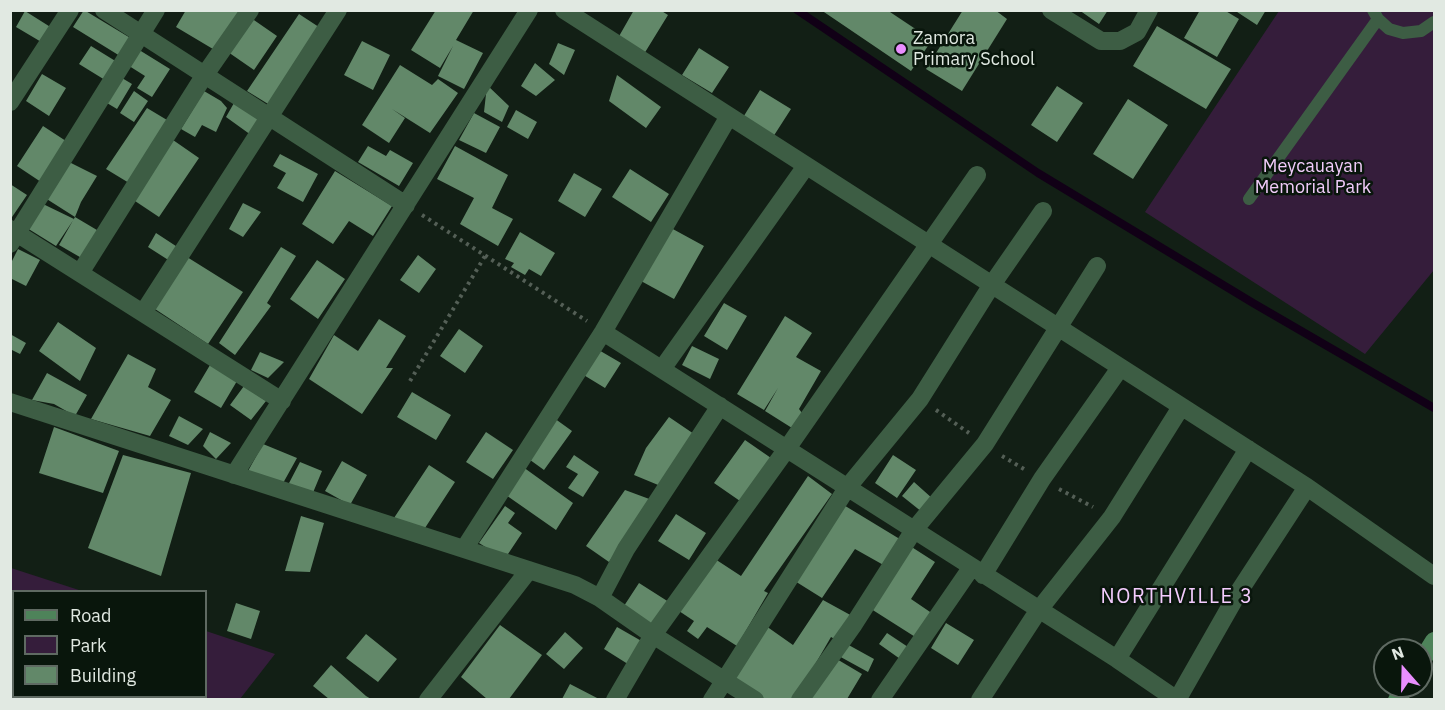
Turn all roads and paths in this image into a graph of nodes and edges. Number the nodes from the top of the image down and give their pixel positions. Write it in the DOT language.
graph roads {
  1 [pos="70,10"];
  2 [pos="104,10"];
  3 [pos="156,10"];
  4 [pos="250,10"];
  5 [pos="338,10"];
  6 [pos="529,10"];
  7 [pos="564,10"];
  8 [pos="1051,10"];
  9 [pos="1149,10"];
  10 [pos="1376,15"];
  11 [pos="1434,22"];
  12 [pos="139,34"];
  13 [pos="204,76"];
  14 [pos="10,102"];
  15 [pos="729,116"];
  16 [pos="268,117"];
  17 [pos="806,166"];
  18 [pos="976,175"];
  19 [pos="1249,199"];
  20 [pos="406,205"];
  21 [pos="1044,211"];
  22 [pos="13,235"];
  23 [pos="926,243"];
  24 [pos="485,256"];
  25 [pos="1097,266"];
  26 [pos="80,273"];
  27 [pos="991,286"];
  28 [pos="143,313"];
  29 [pos="1061,328"];
  30 [pos="603,332"];
  31 [pos="1120,368"];
  32 [pos="663,369"];
  33 [pos="410,381"];
  34 [pos="920,399"];
  35 [pos="282,400"];
  36 [pos="10,402"];
  37 [pos="720,406"];
  38 [pos="1181,407"];
  39 [pos="986,444"];
  40 [pos="1248,449"];
  41 [pos="786,450"];
  42 [pos="234,475"];
  43 [pos="1042,479"];
  44 [pos="1307,487"];
  45 [pos="847,488"];
  46 [pos="1112,517"];
  47 [pos="914,530"];
  48 [pos="464,549"];
  49 [pos="529,570"];
  50 [pos="977,571"];
  51 [pos="1434,576"];
  52 [pos="600,598"];
  53 [pos="1038,611"];
  54 [pos="653,635"];
  55 [pos="1118,659"];
  56 [pos="724,680"];
  57 [pos="428,699"];
  58 [pos="615,699"];
  59 [pos="712,699"];
  60 [pos="755,699"];
  61 [pos="800,699"];
  62 [pos="880,699"];
  63 [pos="980,699"];
  64 [pos="1177,699"];
  1 -- 14 [label="street"];
  2 -- 12 [label="street"];
  3 -- 12 [label="street"];
  4 -- 13 [label="street"];
  5 -- 16 [label="street"];
  6 -- 20 [label="street"];
  7 -- 15 [label="street"];
  8 -- 9 [label="street"];
  10 -- 11 [label="lane"];
  10 -- 19 [label="lane"];
  12 -- 13 [label="street"];
  12 -- 22 [label="street"];
  13 -- 16 [label="street"];
  13 -- 26 [label="street"];
  15 -- 17 [label="street"];
  15 -- 30 [label="street"];
  16 -- 20 [label="street"];
  16 -- 28 [label="street"];
  17 -- 23 [label="street"];
  17 -- 32 [label="street"];
  18 -- 23 [label="street"];
  20 -- 24 [label="path"];
  20 -- 35 [label="street"];
  21 -- 27 [label="street"];
  22 -- 26 [label="street"];
  23 -- 27 [label="street"];
  23 -- 41 [label="street"];
  24 -- 30 [label="path"];
  24 -- 33 [label="path"];
  25 -- 29 [label="street"];
  26 -- 28 [label="street"];
  27 -- 29 [label="street"];
  27 -- 34 [label="street"];
  28 -- 35 [label="street"];
  29 -- 31 [label="street"];
  29 -- 39 [label="street"];
  30 -- 32 [label="street"];
  30 -- 48 [label="street"];
  31 -- 38 [label="street"];
  31 -- 43 [label="street"];
  32 -- 37 [label="street"];
  34 -- 39 [label="path"];
  34 -- 45 [label="street"];
  35 -- 42 [label="street"];
  36 -- 42 [label="street"];
  37 -- 41 [label="street"];
  37 -- 52 [label="street"];
  38 -- 40 [label="street"];
  38 -- 46 [label="street"];
  39 -- 43 [label="path"];
  39 -- 47 [label="street"];
  40 -- 44 [label="street"];
  40 -- 55 [label="street"];
  41 -- 45 [label="street"];
  41 -- 54 [label="street"];
  42 -- 48 [label="street"];
  43 -- 46 [label="path"];
  43 -- 50 [label="street"];
  44 -- 51 [label="street"];
  44 -- 64 [label="street"];
  45 -- 47 [label="street"];
  45 -- 56 [label="street"];
  46 -- 53 [label="street"];
  47 -- 50 [label="street"];
  47 -- 61 [label="street"];
  48 -- 49 [label="street"];
  49 -- 52 [label="street"];
  49 -- 57 [label="street"];
  50 -- 53 [label="street"];
  50 -- 62 [label="street"];
  52 -- 54 [label="street"];
  53 -- 55 [label="street"];
  53 -- 63 [label="street"];
  54 -- 56 [label="street"];
  54 -- 58 [label="street"];
  55 -- 64 [label="street"];
  56 -- 59 [label="street"];
  56 -- 60 [label="street"];
}
